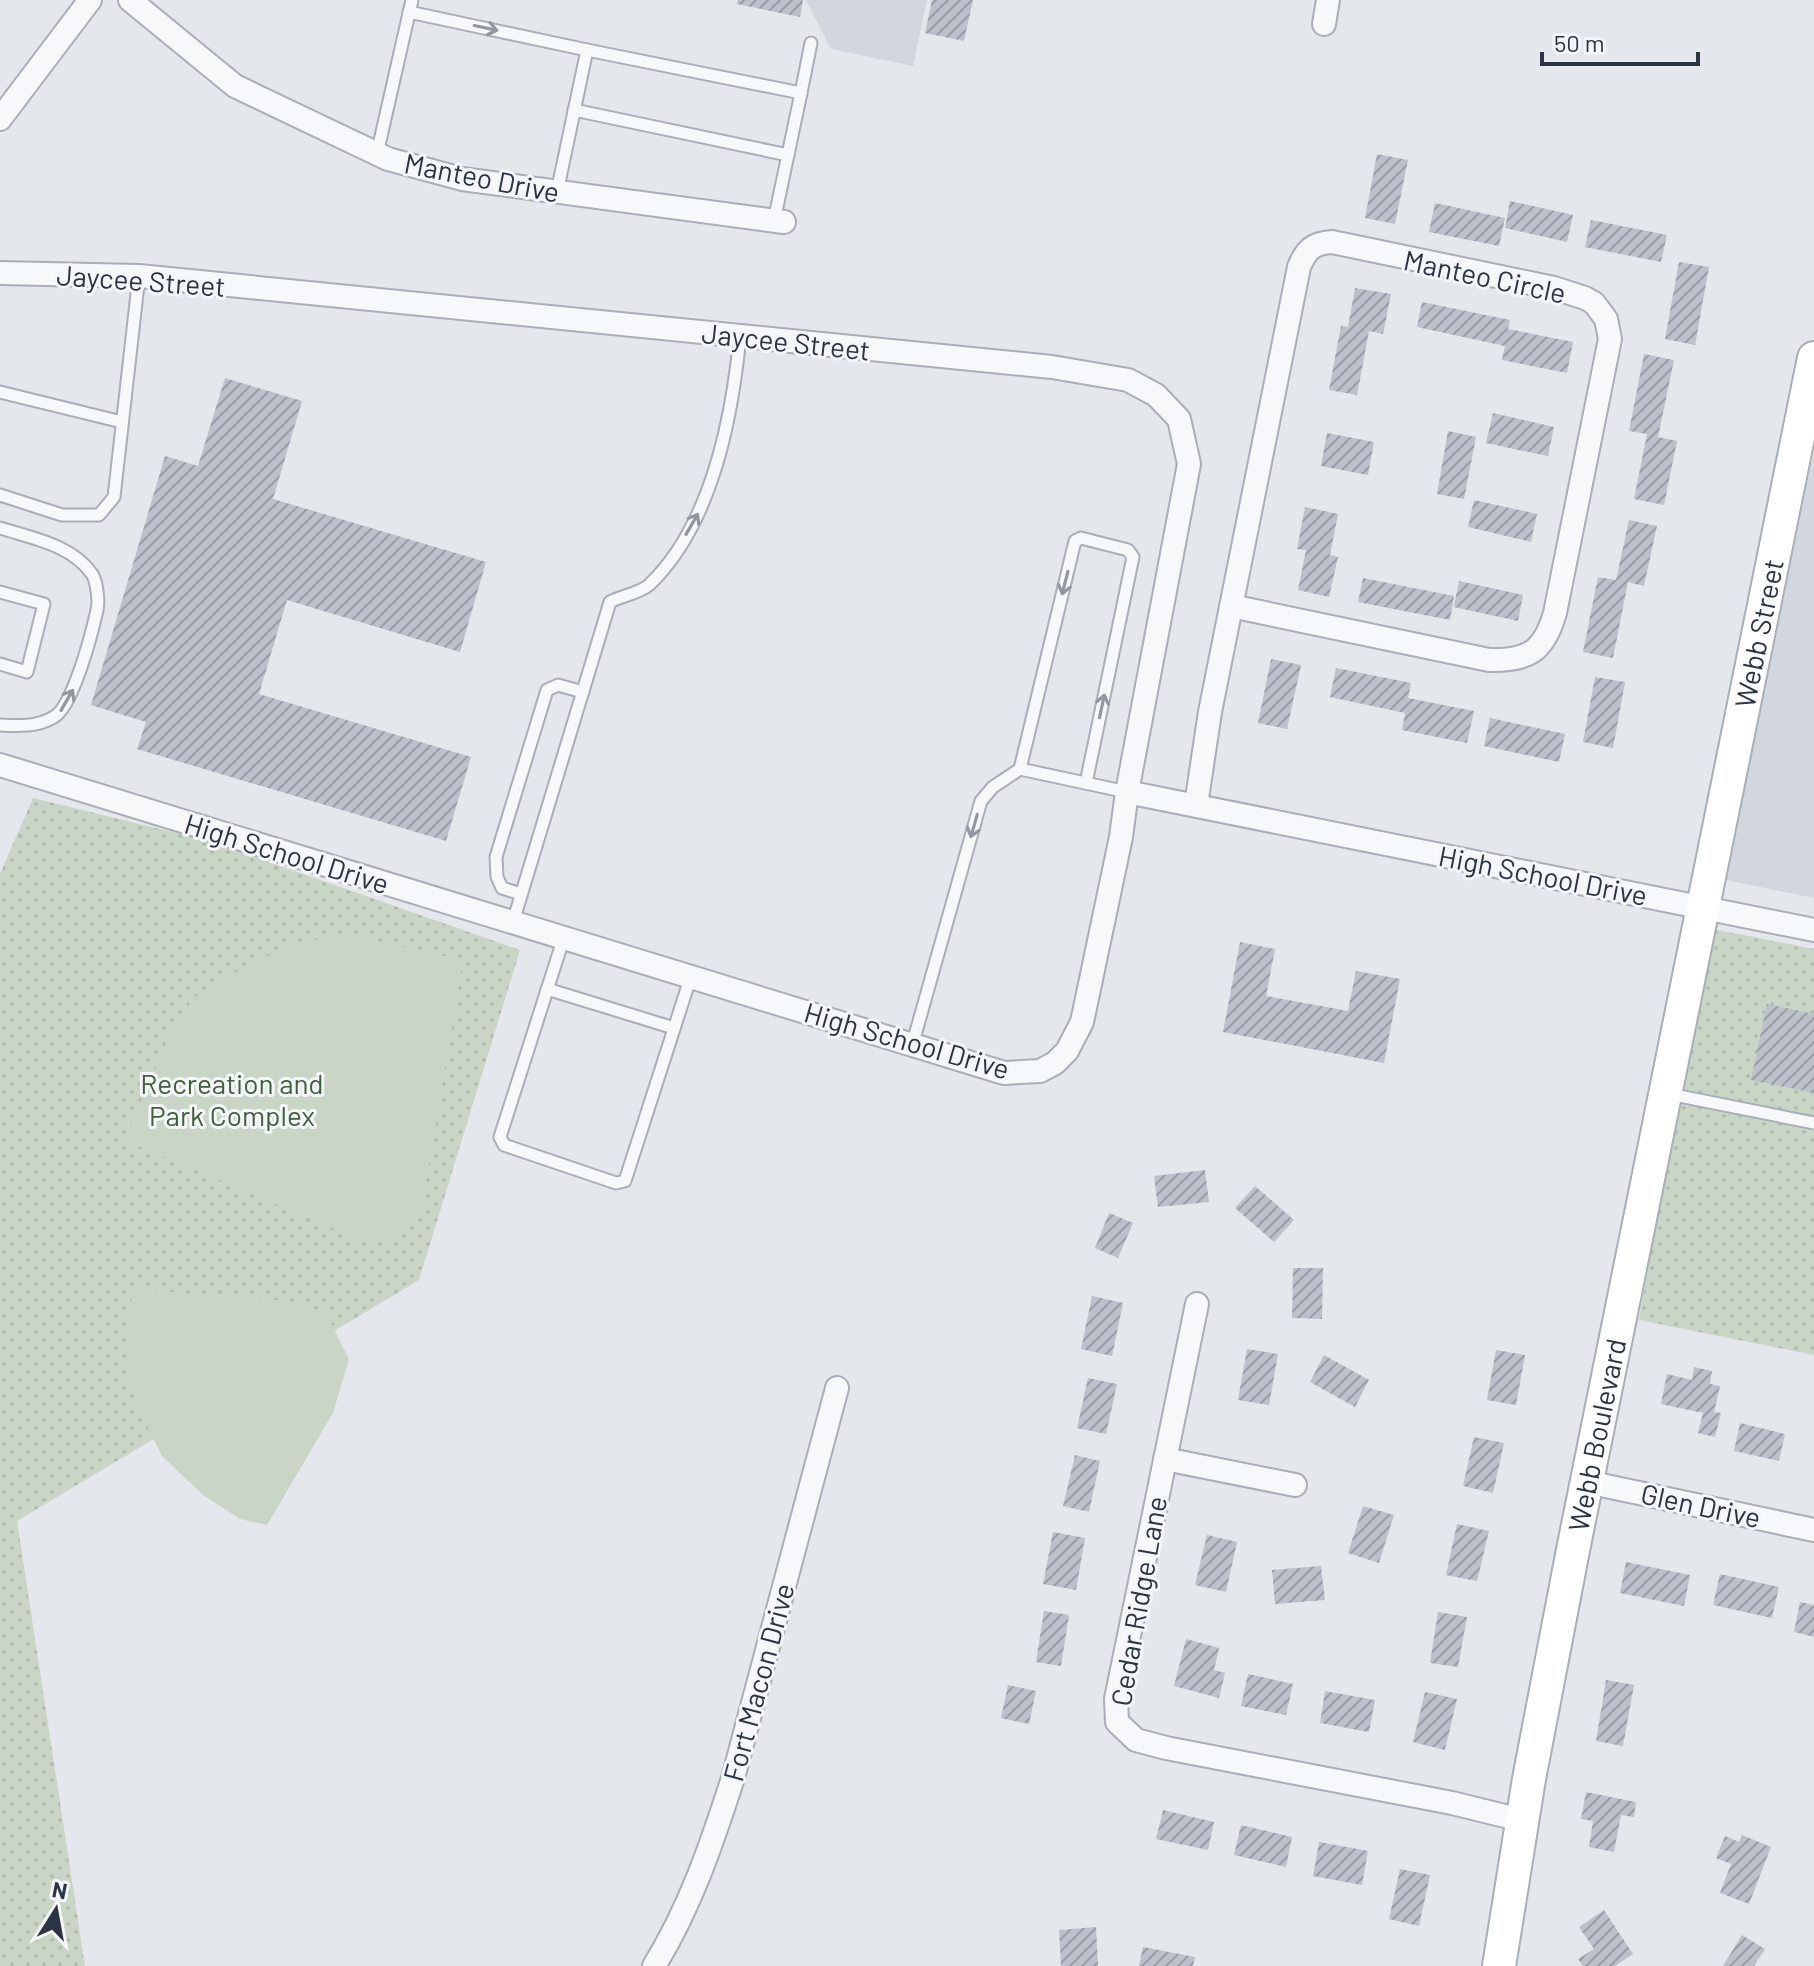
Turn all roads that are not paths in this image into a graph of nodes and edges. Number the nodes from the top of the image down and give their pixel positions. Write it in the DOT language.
graph roads {
  1 [pos="90,0"];
  2 [pos="130,0"];
  3 [pos="1328,0"];
  4 [pos="411,6"];
  5 [pos="1324,24"];
  6 [pos="811,43"];
  7 [pos="587,50"];
  8 [pos="801,93"];
  9 [pos="574,110"];
  10 [pos="0,119"];
  11 [pos="377,154"];
  12 [pos="788,155"];
  13 [pos="557,192"];
  14 [pos="779,221"];
  15 [pos="0,273"];
  16 [pos="139,276"];
  17 [pos="740,336"];
  18 [pos="1814,358"];
  19 [pos="0,392"];
  20 [pos="122,422"];
  21 [pos="1807,424"];
  22 [pos="0,495"];
  23 [pos="0,528"];
  24 [pos="0,592"];
  25 [pos="1231,606"];
  26 [pos="0,664"];
  27 [pos="583,692"];
  28 [pos="0,725"];
  29 [pos="0,765"];
  30 [pos="1020,769"];
  31 [pos="1086,783"];
  32 [pos="1127,792"];
  33 [pos="1196,805"];
  34 [pos="521,894"];
  35 [pos="1701,907"];
  36 [pos="513,922"];
  37 [pos="1814,930"];
  38 [pos="564,937"];
  39 [pos="691,976"];
  40 [pos="547,989"];
  41 [pos="674,1028"];
  42 [pos="912,1046"];
  43 [pos="1664,1093"];
  44 [pos="1814,1123"];
  45 [pos="1197,1304"];
  46 [pos="837,1388"];
  47 [pos="1165,1459"];
  48 [pos="1587,1482"];
  49 [pos="1295,1485"];
  50 [pos="1814,1530"];
  51 [pos="1521,1820"];
  52 [pos="654,1966"];
  53 [pos="1499,1966"];
  1 -- 10 [label="street"];
  2 -- 11 [label="street, Manteo Drive"];
  3 -- 5 [label="street"];
  4 -- 7 [label="lane, one-way"];
  4 -- 11 [label="lane"];
  6 -- 8 [label="lane"];
  7 -- 8 [label="lane"];
  7 -- 9 [label="lane"];
  8 -- 12 [label="lane"];
  9 -- 12 [label="lane"];
  9 -- 13 [label="lane"];
  11 -- 13 [label="street, Manteo Drive"];
  12 -- 14 [label="lane"];
  13 -- 14 [label="street, Manteo Drive"];
  15 -- 16 [label="street, Jaycee Street"];
  16 -- 17 [label="street, Jaycee Street"];
  16 -- 20 [label="lane"];
  27 -- 17 [label="lane, one-way"];
  17 -- 32 [label="street, Jaycee Street"];
  18 -- 21 [label="street, Webb Street"];
  19 -- 20 [label="lane"];
  20 -- 22 [label="lane"];
  21 -- 35 [label="street, Webb Street"];
  28 -- 23 [label="lane, one-way"];
  24 -- 26 [label="lane"];
  25 -- 25 [label="street, Manteo Circle"];
  25 -- 33 [label="street, Manteo Circle"];
  27 -- 34 [label="lane"];
  27 -- 34 [label="lane"];
  29 -- 36 [label="street, High School Drive"];
  30 -- 31 [label="lane"];
  31 -- 30 [label="lane, one-way"];
  30 -- 42 [label="lane, one-way"];
  31 -- 32 [label="lane"];
  32 -- 33 [label="street, High School Drive"];
  32 -- 42 [label="street, High School Drive"];
  33 -- 35 [label="street, High School Drive"];
  34 -- 36 [label="lane"];
  35 -- 37 [label="street, High School Drive"];
  35 -- 43 [label="street, Webb Boulevard"];
  36 -- 38 [label="street, High School Drive"];
  38 -- 39 [label="street, High School Drive"];
  38 -- 40 [label="lane"];
  39 -- 41 [label="lane"];
  39 -- 42 [label="street, High School Drive"];
  40 -- 41 [label="lane"];
  40 -- 41 [label="lane"];
  43 -- 44 [label="lane"];
  43 -- 48 [label="street, Webb Boulevard"];
  45 -- 47 [label="street, Cedar Ridge Lane"];
  46 -- 52 [label="street, Fort Macon Drive"];
  47 -- 49 [label="street"];
  47 -- 51 [label="street, Cedar Ridge Lane"];
  48 -- 50 [label="street, Glen Drive"];
  48 -- 51 [label="street, Webb Boulevard"];
  51 -- 53 [label="street, Webb Boulevard"];
}
